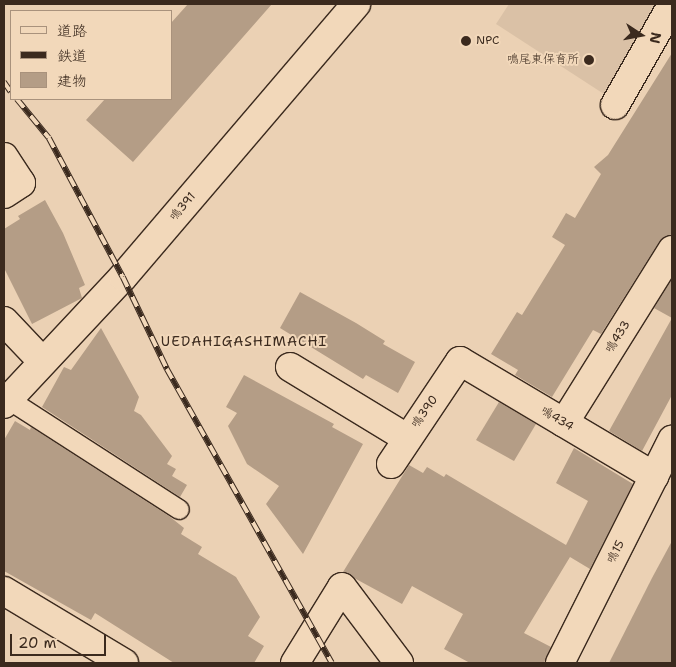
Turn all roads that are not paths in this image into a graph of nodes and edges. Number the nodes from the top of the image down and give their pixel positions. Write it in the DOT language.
graph roads {
  1 [pos="356,4"];
  2 [pos="672,5"];
  3 [pos="615,105"];
  4 [pos="4,157"];
  5 [pos="4,194"];
  6 [pos="672,250"];
  7 [pos="4,321"];
  8 [pos="42,361"];
  9 [pos="460,361"];
  10 [pos="290,367"];
  11 [pos="6,402"];
  12 [pos="564,423"];
  13 [pos="406,438"];
  14 [pos="672,440"];
  15 [pos="391,464"];
  16 [pos="654,476"];
  17 [pos="179,509"];
  18 [pos="4,591"];
  19 [pos="124,663"];
  20 [pos="295,663"];
  21 [pos="399,663"];
  22 [pos="560,663"];
  1 -- 8 [label="street, 鳴391"];
  2 -- 3 [label="street"];
  4 -- 5 [label="street"];
  6 -- 12 [label="street, 鳴433"];
  7 -- 8 [label="street"];
  8 -- 11 [label="street, 鳴391"];
  9 -- 12 [label="street, 鳴434"];
  9 -- 13 [label="street, 鳴390"];
  10 -- 13 [label="street"];
  11 -- 17 [label="lane"];
  12 -- 16 [label="street, 鳴434"];
  13 -- 15 [label="street, 鳴390"];
  14 -- 16 [label="street, 鳴15"];
  16 -- 22 [label="street, 鳴15"];
  18 -- 19 [label="street"];
  20 -- 21 [label="street"];
}
